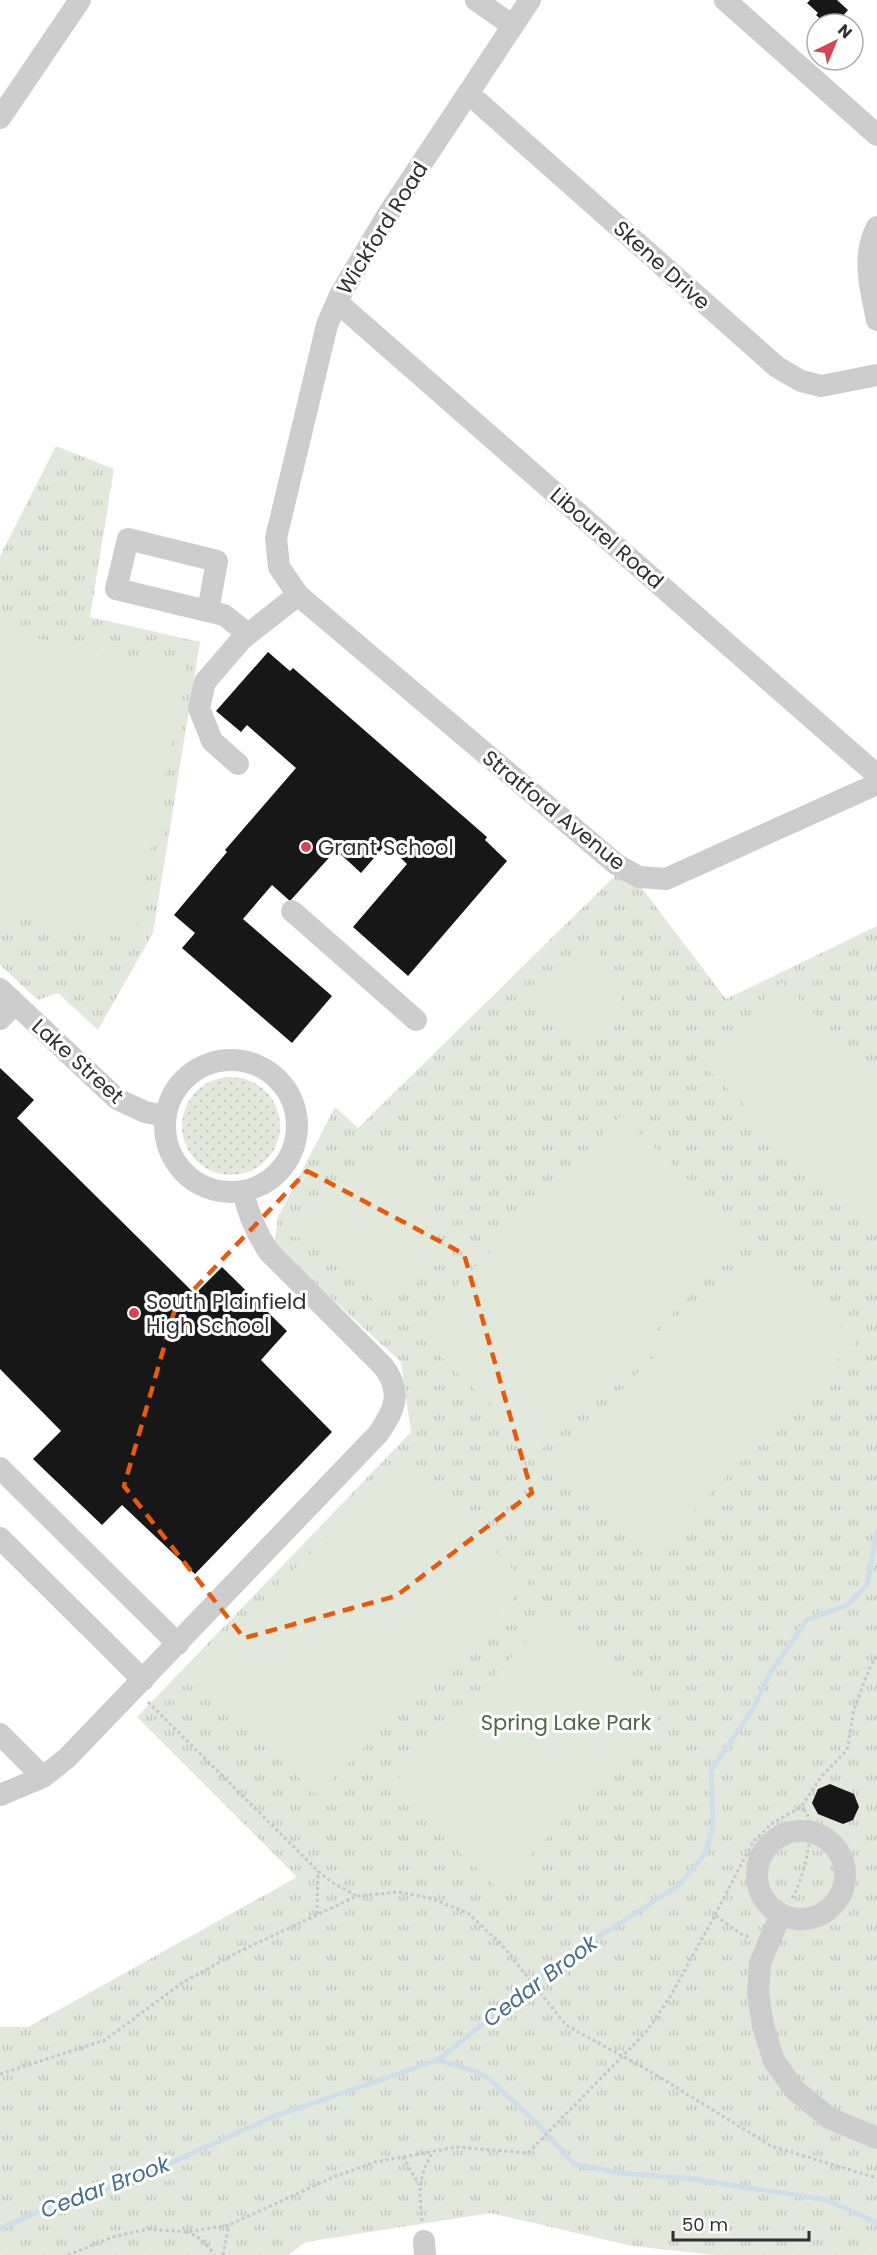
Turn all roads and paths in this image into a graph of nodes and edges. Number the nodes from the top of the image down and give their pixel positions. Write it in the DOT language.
graph roads {
  1 [pos="80,0"];
  2 [pos="476,0"];
  3 [pos="530,0"];
  4 [pos="725,0"];
  5 [pos="513,26"];
  6 [pos="468,93"];
  7 [pos="0,118"];
  8 [pos="877,135"];
  9 [pos="877,227"];
  10 [pos="337,302"];
  11 [pos="877,320"];
  12 [pos="877,375"];
  13 [pos="279,567"];
  14 [pos="298,595"];
  15 [pos="208,611"];
  16 [pos="248,634"];
  17 [pos="238,764"];
  18 [pos="877,775"];
  19 [pos="877,783"];
  20 [pos="292,911"];
  21 [pos="5,1004"];
  22 [pos="416,1020"];
  23 [pos="165,1116"];
  24 [pos="243,1191"];
  25 [pos="0,1468"];
  26 [pos="0,1538"];
  27 [pos="178,1644"];
  28 [pos="877,1655"];
  29 [pos="139,1684"];
  30 [pos="0,1734"];
  31 [pos="43,1777"];
  32 [pos="0,1795"];
  33 [pos="801,1807"];
  34 [pos="810,1832"];
  35 [pos="318,1871"];
  36 [pos="357,1896"];
  37 [pos="317,1914"];
  38 [pos="781,1914"];
  39 [pos="715,1915"];
  40 [pos="768,1944"];
  41 [pos="622,2056"];
  42 [pos="0,2074"];
  43 [pos="877,2138"];
  44 [pos="433,2151"];
  45 [pos="403,2157"];
  46 [pos="877,2178"];
  47 [pos="419,2185"];
  48 [pos="229,2225"];
  49 [pos="186,2232"];
  50 [pos="424,2248"];
  51 [pos="68,2255"];
  52 [pos="214,2255"];
  53 [pos="223,2255"];
  1 -- 7 [label="street"];
  2 -- 5 [label="street"];
  3 -- 5 [label="street, Wickford Road"];
  4 -- 8 [label="street"];
  5 -- 6 [label="street, Wickford Road"];
  6 -- 10 [label="street, Wickford Road"];
  6 -- 12 [label="street, Skene Drive"];
  9 -- 11 [label="street"];
  10 -- 13 [label="street, Wickford Road"];
  10 -- 18 [label="street, Libourel Road"];
  13 -- 14 [label="street, Stratford Avenue"];
  14 -- 16 [label="street"];
  14 -- 19 [label="street, Stratford Avenue"];
  15 -- 15 [label="street"];
  15 -- 16 [label="street"];
  16 -- 17 [label="street"];
  20 -- 22 [label="street"];
  21 -- 23 [label="street, Lake Street"];
  23 -- 24 [label="street"];
  23 -- 24 [label="street"];
  24 -- 27 [label="street"];
  25 -- 27 [label="street"];
  26 -- 29 [label="street"];
  27 -- 29 [label="street"];
  28 -- 33 [label="path"];
  29 -- 31 [label="street"];
  29 -- 35 [label="path"];
  30 -- 31 [label="street"];
  31 -- 32 [label="street"];
  33 -- 34 [label="path"];
  33 -- 39 [label="path"];
  34 -- 38 [label="path"];
  34 -- 38 [label="street"];
  34 -- 38 [label="street"];
  35 -- 36 [label="path"];
  35 -- 37 [label="path"];
  36 -- 37 [label="path"];
  36 -- 41 [label="path"];
  37 -- 42 [label="path"];
  38 -- 40 [label="street"];
  39 -- 40 [label="path"];
  39 -- 41 [label="path"];
  40 -- 43 [label="street"];
  41 -- 44 [label="path"];
  41 -- 46 [label="path"];
  44 -- 45 [label="path"];
  44 -- 47 [label="path"];
  45 -- 47 [label="path"];
  45 -- 48 [label="path"];
  47 -- 50 [label="path"];
  48 -- 49 [label="path"];
  48 -- 53 [label="path"];
  49 -- 51 [label="path"];
  49 -- 52 [label="path"];
}
